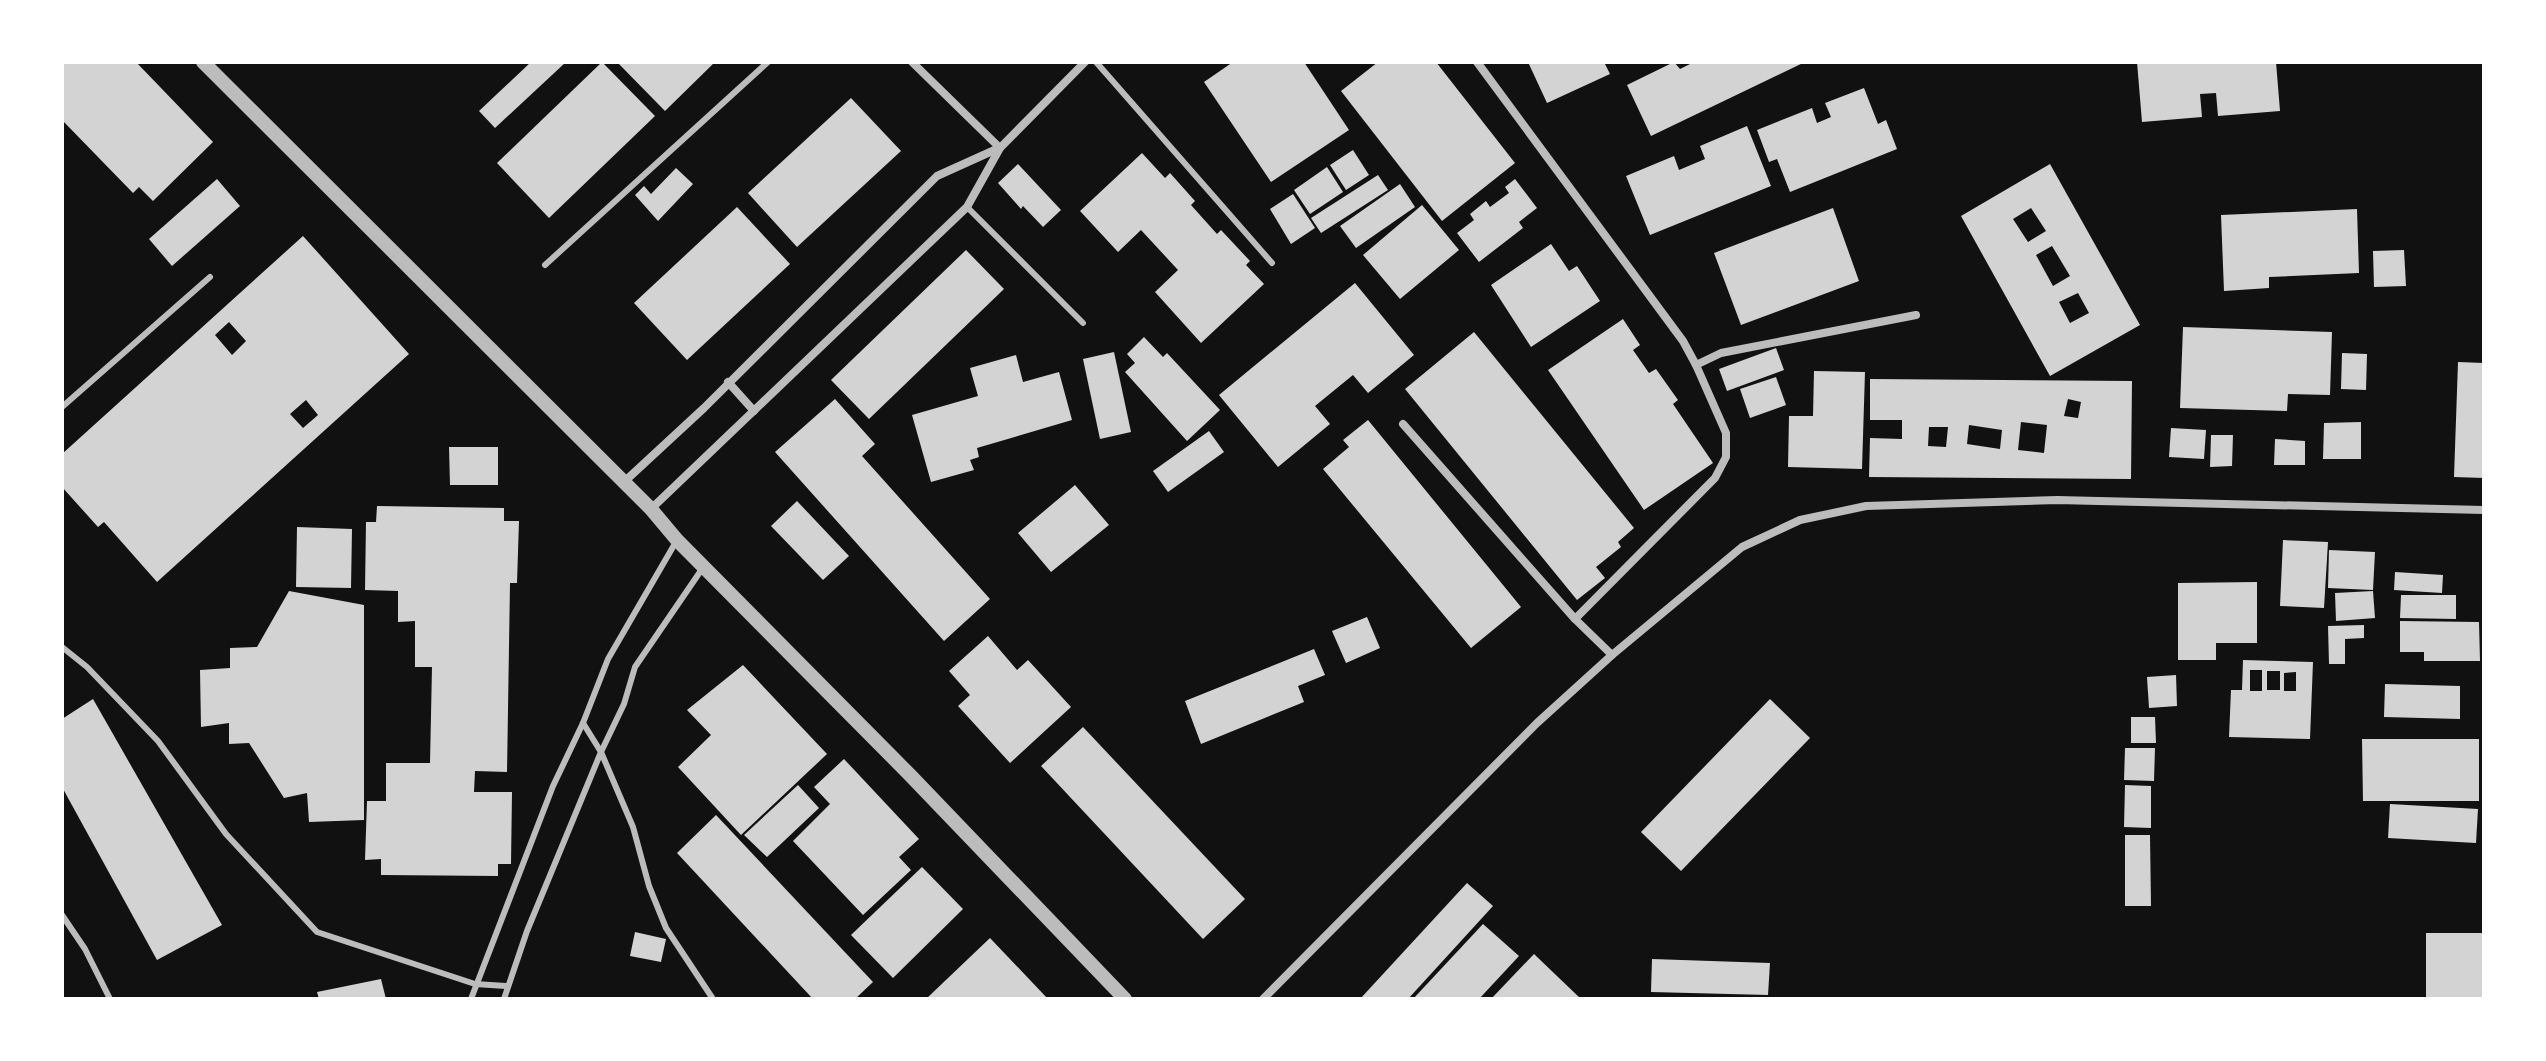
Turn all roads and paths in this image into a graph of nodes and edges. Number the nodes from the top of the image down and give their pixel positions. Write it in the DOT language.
graph roads {
  1 [pos="203,62"];
  2 [pos="768,62"];
  3 [pos="912,62"];
  4 [pos="1085,62"];
  5 [pos="1096,62"];
  6 [pos="1477,62"];
  7 [pos="1000,148"];
  8 [pos="967,207"];
  9 [pos="1272,263"];
  10 [pos="545,265"];
  11 [pos="210,277"];
  12 [pos="1916,315"];
  13 [pos="1083,323"];
  14 [pos="1696,365"];
  15 [pos="728,382"];
  16 [pos="62,407"];
  17 [pos="754,411"];
  18 [pos="1403,424"];
  19 [pos="624,482"];
  20 [pos="651,509"];
  21 [pos="2484,510"];
  22 [pos="677,540"];
  23 [pos="703,566"];
  24 [pos="1575,619"];
  25 [pos="62,647"];
  26 [pos="1612,655"];
  27 [pos="583,723"];
  28 [pos="601,752"];
  29 [pos="62,915"];
  30 [pos="475,984"];
  31 [pos="506,986"];
  32 [pos="110,999"];
  33 [pos="471,999"];
  34 [pos="504,999"];
  35 [pos="713,999"];
  36 [pos="1125,999"];
  37 [pos="1263,999"];
  1 -- 19 [label="street"];
  2 -- 10 [label="lane"];
  3 -- 7 [label="street"];
  4 -- 7 [label="street"];
  5 -- 9 [label="lane"];
  6 -- 14 [label="street"];
  7 -- 8 [label="street"];
  7 -- 15 [label="street"];
  8 -- 13 [label="lane"];
  8 -- 17 [label="street"];
  11 -- 16 [label="lane"];
  12 -- 14 [label="street"];
  14 -- 24 [label="street"];
  15 -- 17 [label="street"];
  15 -- 19 [label="street"];
  17 -- 20 [label="street"];
  18 -- 24 [label="street"];
  19 -- 20 [label="street"];
  20 -- 22 [label="street"];
  21 -- 26 [label="street"];
  22 -- 23 [label="street"];
  22 -- 27 [label="lane"];
  23 -- 28 [label="lane"];
  23 -- 36 [label="street"];
  24 -- 26 [label="street"];
  25 -- 30 [label="lane"];
  26 -- 37 [label="street"];
  27 -- 28 [label="lane"];
  27 -- 30 [label="lane"];
  28 -- 31 [label="lane"];
  28 -- 35 [label="lane"];
  29 -- 32 [label="lane"];
  30 -- 31 [label="lane"];
  30 -- 33 [label="lane"];
  31 -- 34 [label="lane"];
}
